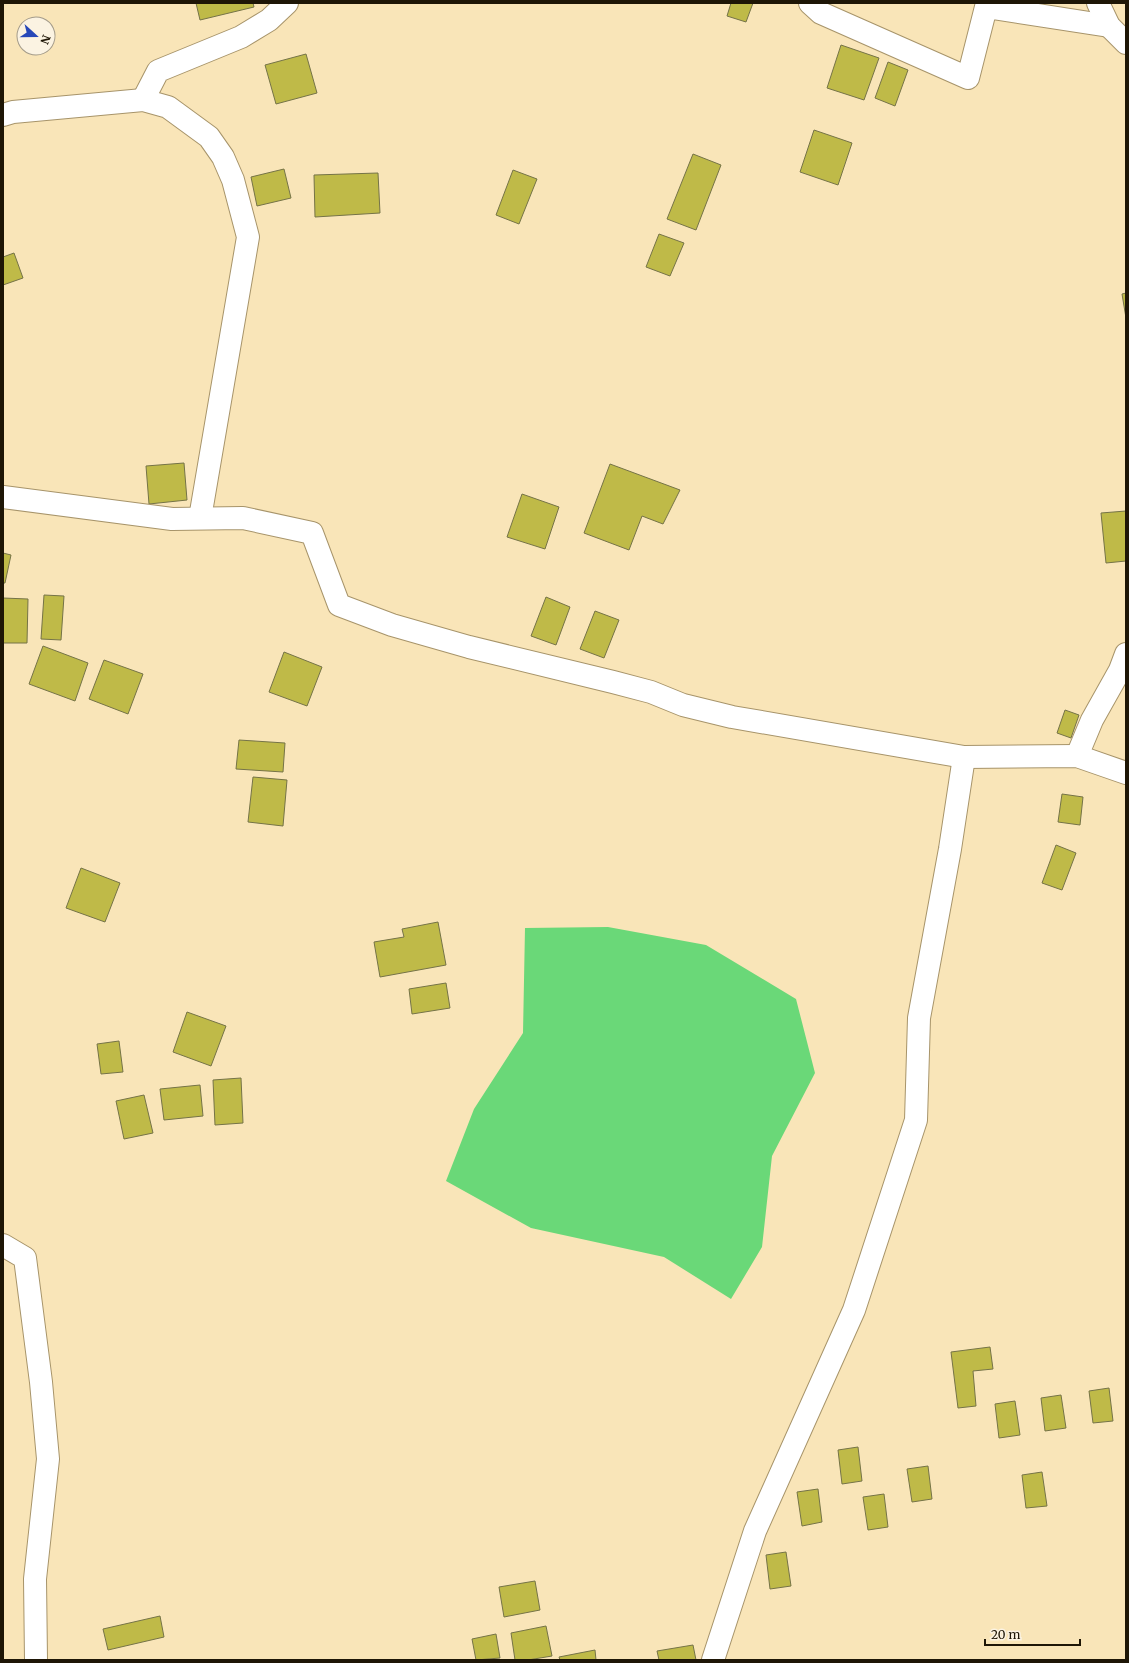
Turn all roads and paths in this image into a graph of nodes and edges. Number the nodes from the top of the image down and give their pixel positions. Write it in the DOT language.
graph roads {
  1 [pos="287,3"];
  2 [pos="810,3"];
  3 [pos="1098,3"];
  4 [pos="1109,26"];
  5 [pos="1126,43"];
  6 [pos="144,100"];
  7 [pos="3,115"];
  8 [pos="3,497"];
  9 [pos="200,518"];
  10 [pos="1126,654"];
  11 [pos="1077,756"];
  12 [pos="964,757"];
  13 [pos="1126,773"];
  14 [pos="3,1245"];
  15 [pos="36,1660"];
  16 [pos="713,1660"];
  1 -- 6 [label="street"];
  2 -- 4 [label="street"];
  3 -- 4 [label="street"];
  4 -- 5 [label="street"];
  6 -- 7 [label="street"];
  6 -- 9 [label="street"];
  8 -- 9 [label="street"];
  9 -- 12 [label="street"];
  10 -- 11 [label="street"];
  11 -- 12 [label="street"];
  11 -- 13 [label="street"];
  12 -- 16 [label="street"];
  14 -- 15 [label="street"];
}
